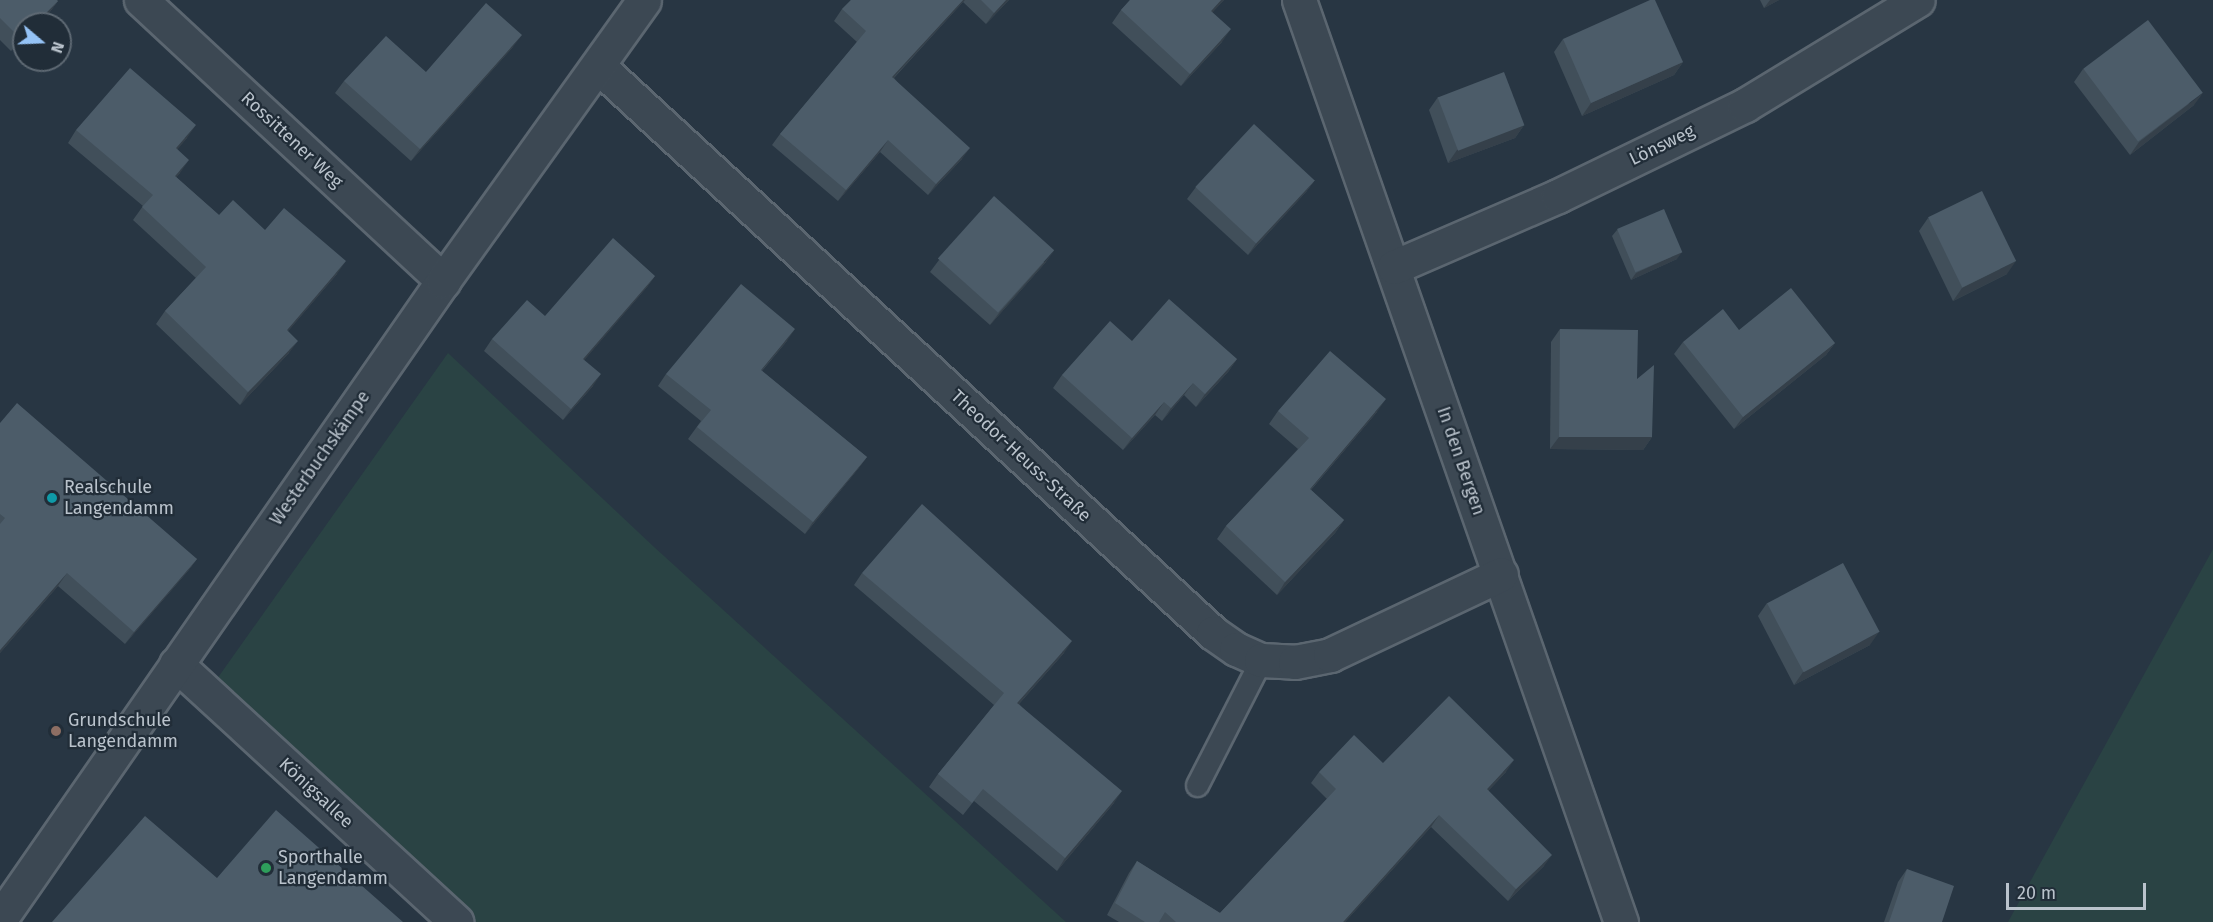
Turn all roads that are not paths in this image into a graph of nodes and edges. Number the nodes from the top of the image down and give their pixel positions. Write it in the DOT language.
graph roads {
  1 [pos="141,0"];
  2 [pos="644,0"];
  3 [pos="1299,0"];
  4 [pos="1918,0"];
  5 [pos="598,66"];
  6 [pos="1394,267"];
  7 [pos="443,281"];
  8 [pos="1501,574"];
  9 [pos="1262,660"];
  10 [pos="176,664"];
  11 [pos="1197,785"];
  12 [pos="0,919"];
  13 [pos="457,922"];
  14 [pos="1621,922"];
  1 -- 7 [label="street, Rossittener Weg"];
  2 -- 5 [label="street, Westerbuchskämpe"];
  3 -- 6 [label="street, In den Bergen"];
  4 -- 6 [label="street, Lönsweg"];
  5 -- 7 [label="street, Westerbuchskämpe"];
  5 -- 9 [label="street, Theodor-Heuss-Straße"];
  6 -- 8 [label="street, In den Bergen"];
  7 -- 10 [label="street, Westerbuchskämpe"];
  8 -- 9 [label="street, Theodor-Heuss-Straße"];
  8 -- 14 [label="street, In den Bergen"];
  9 -- 11 [label="lane"];
  10 -- 12 [label="street, Westerbuchskämpe"];
  10 -- 13 [label="street, Königsallee"];
}
